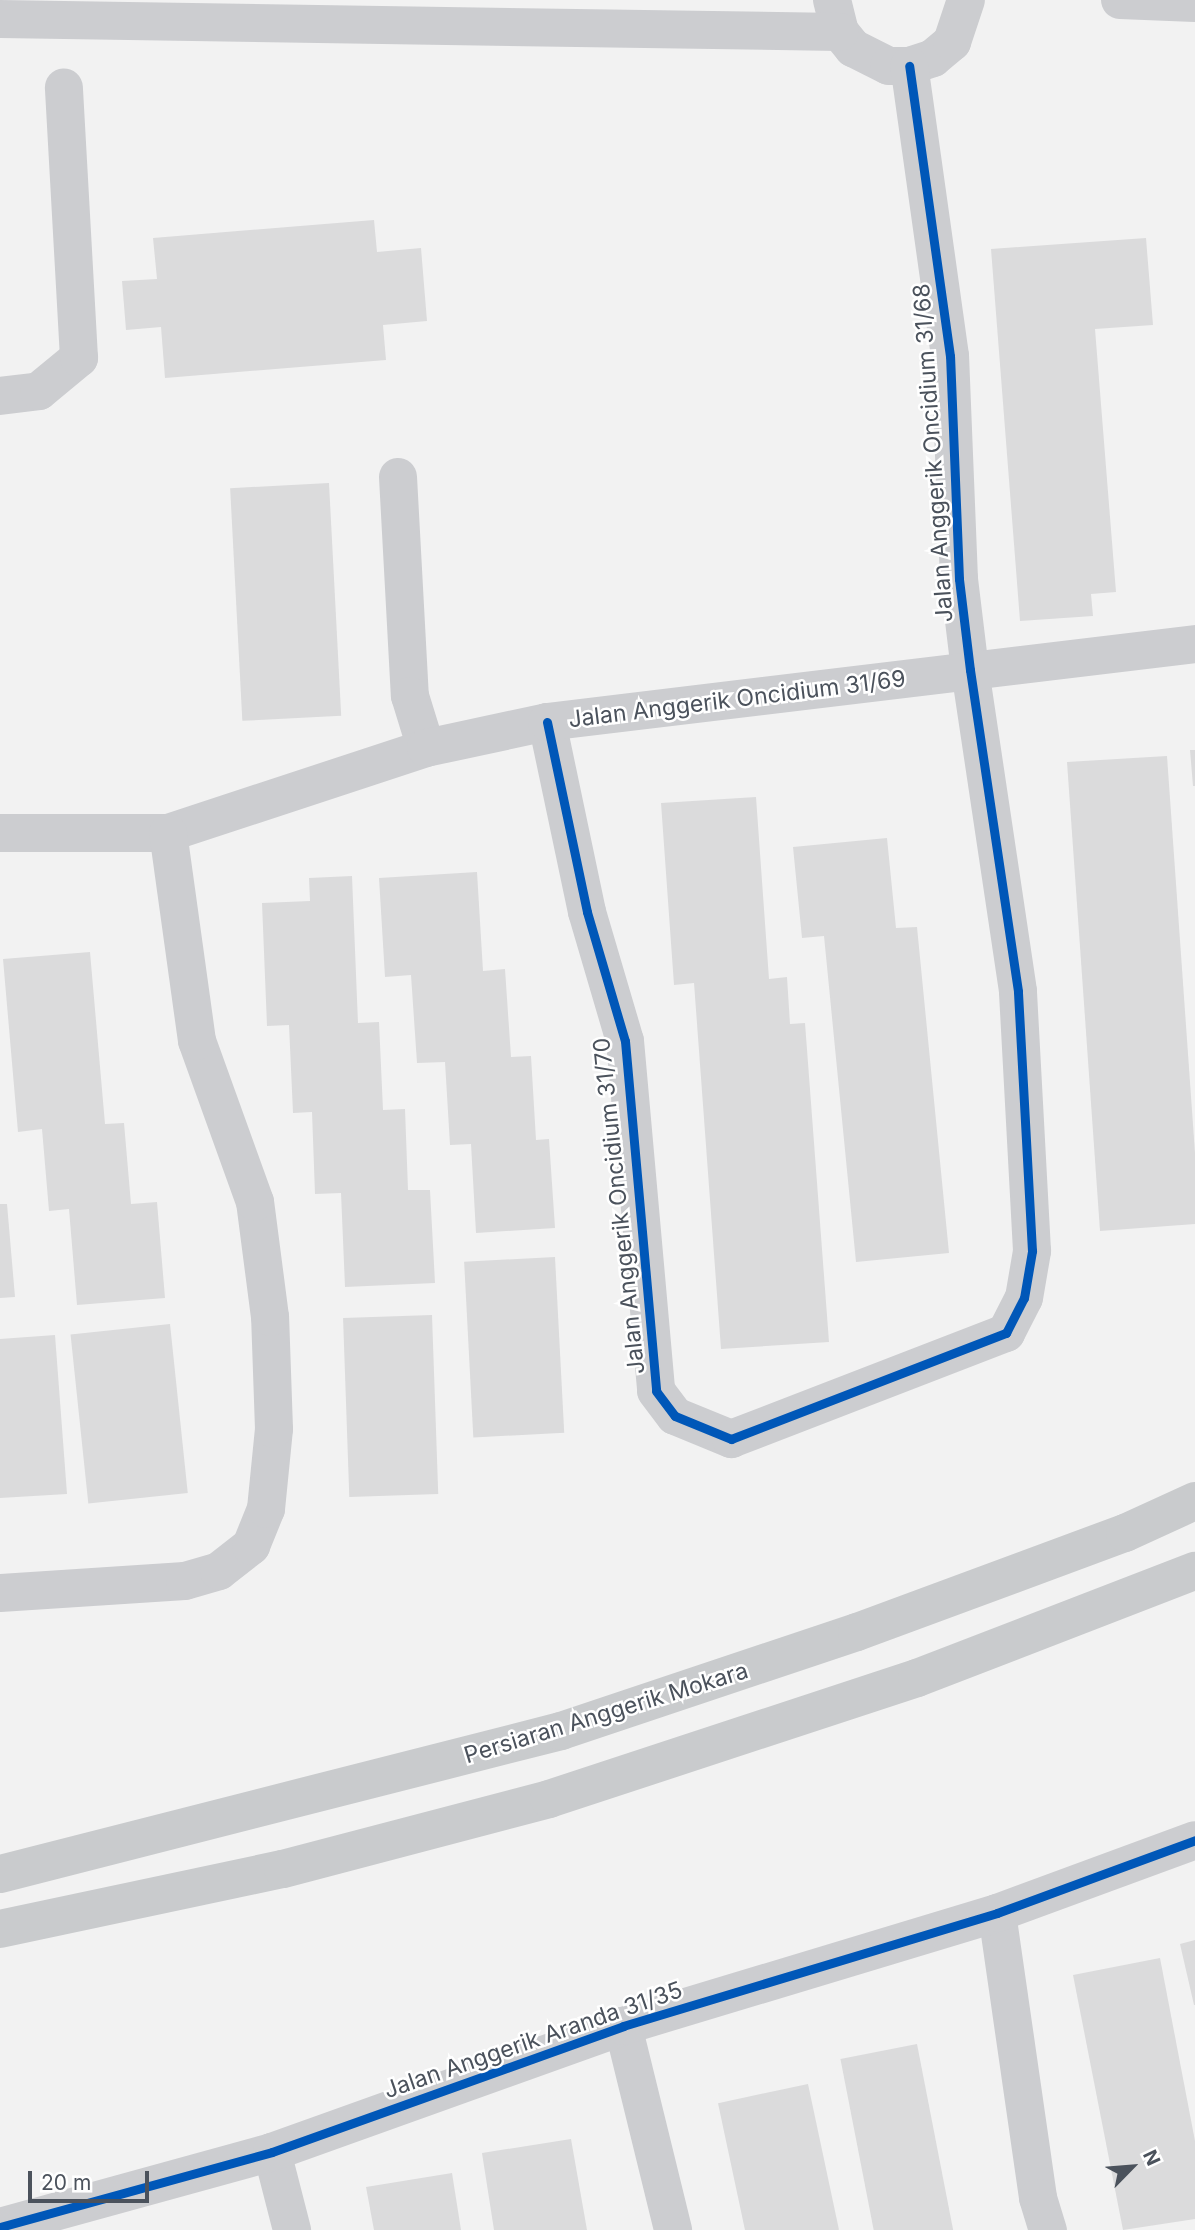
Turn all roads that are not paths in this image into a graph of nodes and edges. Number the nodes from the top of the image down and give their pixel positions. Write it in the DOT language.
graph roads {
  1 [pos="966,0"];
  2 [pos="1120,0"];
  3 [pos="1195,3"];
  4 [pos="836,16"];
  5 [pos="0,19"];
  6 [pos="909,66"];
  7 [pos="64,87"];
  8 [pos="0,396"];
  9 [pos="398,477"];
  10 [pos="1195,645"];
  11 [pos="970,670"];
  12 [pos="547,722"];
  13 [pos="426,748"];
  14 [pos="0,833"];
  15 [pos="168,833"];
  16 [pos="1195,1501"];
  17 [pos="1195,1571"];
  18 [pos="0,1593"];
  19 [pos="1195,1840"];
  20 [pos="0,1874"];
  21 [pos="997,1913"];
  22 [pos="0,1929"];
  23 [pos="623,2026"];
  24 [pos="272,2151"];
  25 [pos="0,2227"];
  26 [pos="292,2230"];
  27 [pos="673,2230"];
  28 [pos="1048,2230"];
  1 -- 6 [label="street"];
  2 -- 3 [label="street"];
  4 -- 5 [label="street"];
  4 -- 6 [label="street"];
  6 -- 11 [label="street, Jalan Anggerik Oncidium 31/68"];
  7 -- 8 [label="street"];
  9 -- 13 [label="street"];
  10 -- 11 [label="street, Jalan Anggerik Oncidium 31/69"];
  11 -- 12 [label="street, Jalan Anggerik Oncidium 31/69"];
  11 -- 12 [label="street, Jalan Anggerik Oncidium 31/70"];
  12 -- 13 [label="street, Jalan Anggerik Oncidium 31/69"];
  13 -- 15 [label="street, Jalan Anggerik Oncidium 31/69"];
  14 -- 15 [label="street, Jalan Anggerik Oncidium 31/69"];
  15 -- 18 [label="street"];
  16 -- 20 [label="main road, Persiaran Anggerik Mokara"];
  17 -- 22 [label="main road"];
  19 -- 21 [label="street, Jalan Anggerik Aranda 31/35"];
  21 -- 23 [label="street, Jalan Anggerik Aranda 31/35"];
  21 -- 28 [label="street"];
  23 -- 24 [label="street, Jalan Anggerik Aranda 31/35"];
  23 -- 27 [label="street"];
  24 -- 25 [label="street, Jalan Anggerik Aranda 31/35"];
  24 -- 26 [label="street"];
}
